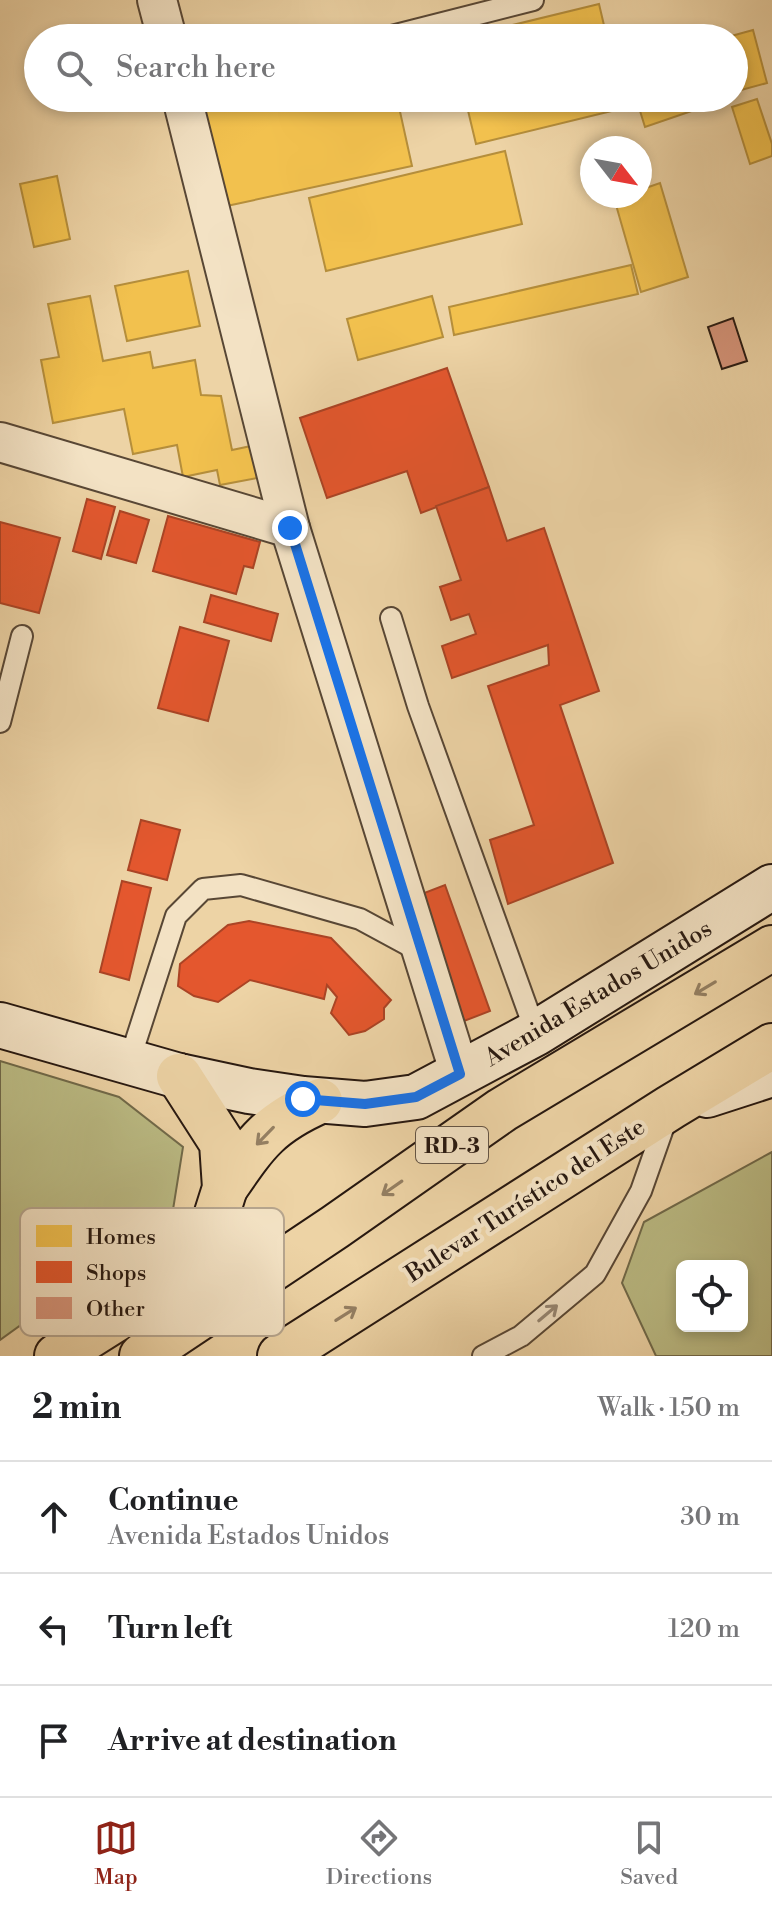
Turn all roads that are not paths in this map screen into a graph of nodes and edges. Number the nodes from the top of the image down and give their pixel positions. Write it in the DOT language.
graph roads {
  1 [pos="157,0"];
  2 [pos="533,0"];
  3 [pos="163,24"];
  4 [pos="439,24"];
  5 [pos="186,112"];
  6 [pos="0,442"];
  7 [pos="290,528"];
  8 [pos="391,618"];
  9 [pos="22,636"];
  10 [pos="0,722"];
  11 [pos="772,887"];
  12 [pos="772,948"];
  13 [pos="424,954"];
  14 [pos="0,1025"];
  15 [pos="536,1033"];
  16 [pos="772,1046"];
  17 [pos="129,1062"];
  18 [pos="460,1074"];
  19 [pos="772,1074"];
  20 [pos="179,1076"];
  21 [pos="320,1101"];
  22 [pos="671,1107"];
  23 [pos="225,1188"];
  24 [pos="219,1208"];
  25 [pos="284,1261"];
  26 [pos="89,1336"];
  27 [pos="172,1336"];
  28 [pos="57,1356"];
  29 [pos="142,1356"];
  30 [pos="280,1356"];
  31 [pos="483,1356"];
  1 -- 3 [label="street"];
  2 -- 4 [label="lane"];
  5 -- 7 [label="street"];
  6 -- 7 [label="street"];
  7 -- 13 [label="street"];
  8 -- 15 [label="lane"];
  9 -- 10 [label="lane"];
  11 -- 15 [label="street, Avenida Estados Unidos"];
  12 -- 25 [label="highway, RD-3, one-way"];
  13 -- 17 [label="lane"];
  13 -- 18 [label="street"];
  14 -- 17 [label="street, Avenida Estados Unidos"];
  15 -- 18 [label="street, Avenida Estados Unidos"];
  16 -- 22 [label="highway, Bulevar Turístico del Este"];
  17 -- 20 [label="street, Avenida Estados Unidos"];
  18 -- 21 [label="street, Avenida Estados Unidos"];
  19 -- 22 [label="street"];
  20 -- 21 [label="street, Avenida Estados Unidos"];
  20 -- 23 [label="highway"];
  21 -- 23 [label="highway, one-way"];
  30 -- 22 [label="highway, Bulevar Turístico del Este, one-way"];
  31 -- 22 [label="lane, one-way"];
  23 -- 24 [label="highway"];
  26 -- 28 [label="highway"];
  27 -- 29 [label="highway, RD-3, one-way"];
}
